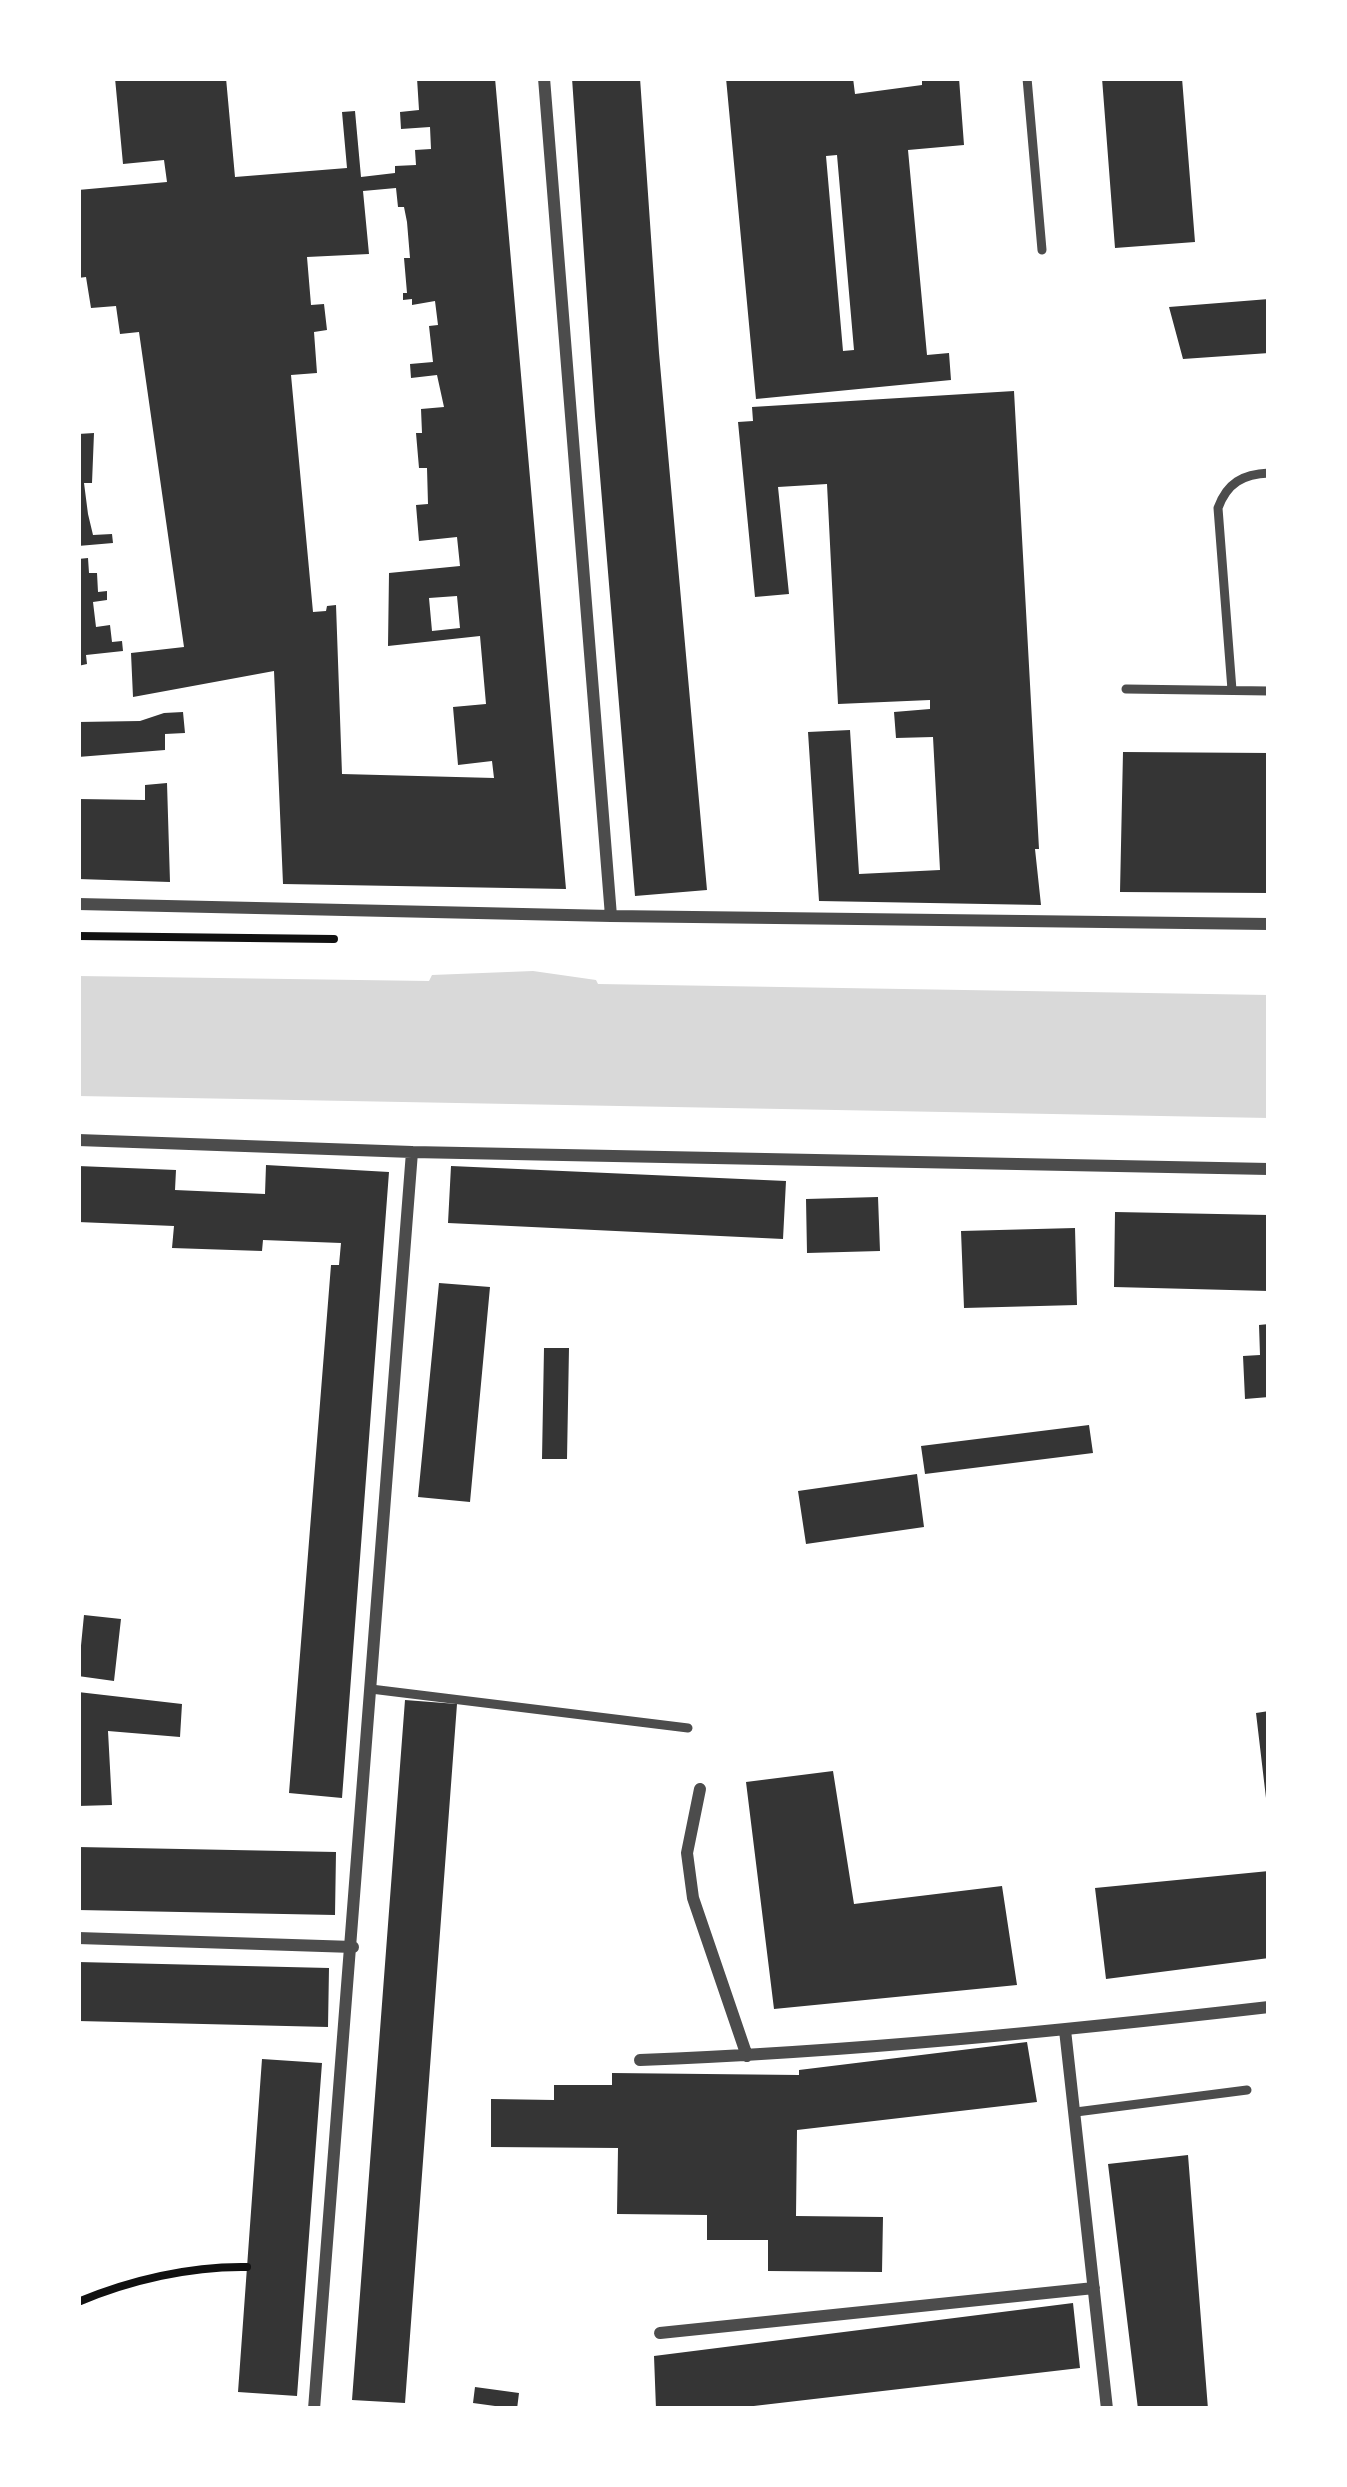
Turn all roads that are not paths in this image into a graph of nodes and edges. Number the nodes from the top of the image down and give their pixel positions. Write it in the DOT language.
graph roads {
  1 [pos="544,78"];
  2 [pos="1027,78"];
  3 [pos="1042,250"];
  4 [pos="1269,472"];
  5 [pos="1126,689"];
  6 [pos="1232,690"];
  7 [pos="1269,691"];
  8 [pos="78,904"];
  9 [pos="611,916"];
  10 [pos="1269,924"];
  11 [pos="78,1140"];
  12 [pos="412,1152"];
  13 [pos="1269,1169"];
  14 [pos="371,1689"];
  15 [pos="688,1728"];
  16 [pos="700,1789"];
  17 [pos="78,1938"];
  18 [pos="352,1947"];
  19 [pos="1269,2007"];
  20 [pos="1065,2030"];
  21 [pos="747,2056"];
  22 [pos="640,2060"];
  23 [pos="1247,2090"];
  24 [pos="1076,2112"];
  25 [pos="1094,2288"];
  26 [pos="660,2333"];
  27 [pos="314,2409"];
  28 [pos="1108,2409"];
  1 -- 9 [label="street"];
  2 -- 3 [label="lane"];
  4 -- 6 [label="lane"];
  5 -- 6 [label="lane"];
  6 -- 7 [label="lane"];
  8 -- 9 [label="street"];
  9 -- 10 [label="street"];
  11 -- 12 [label="street"];
  12 -- 13 [label="street"];
  12 -- 14 [label="street"];
  14 -- 15 [label="lane"];
  14 -- 18 [label="street"];
  16 -- 21 [label="street"];
  17 -- 18 [label="street"];
  18 -- 27 [label="street"];
  19 -- 20 [label="street"];
  20 -- 21 [label="street"];
  20 -- 24 [label="street"];
  21 -- 22 [label="street"];
  23 -- 24 [label="lane"];
  24 -- 25 [label="street"];
  25 -- 26 [label="street"];
  25 -- 28 [label="street"];
}
